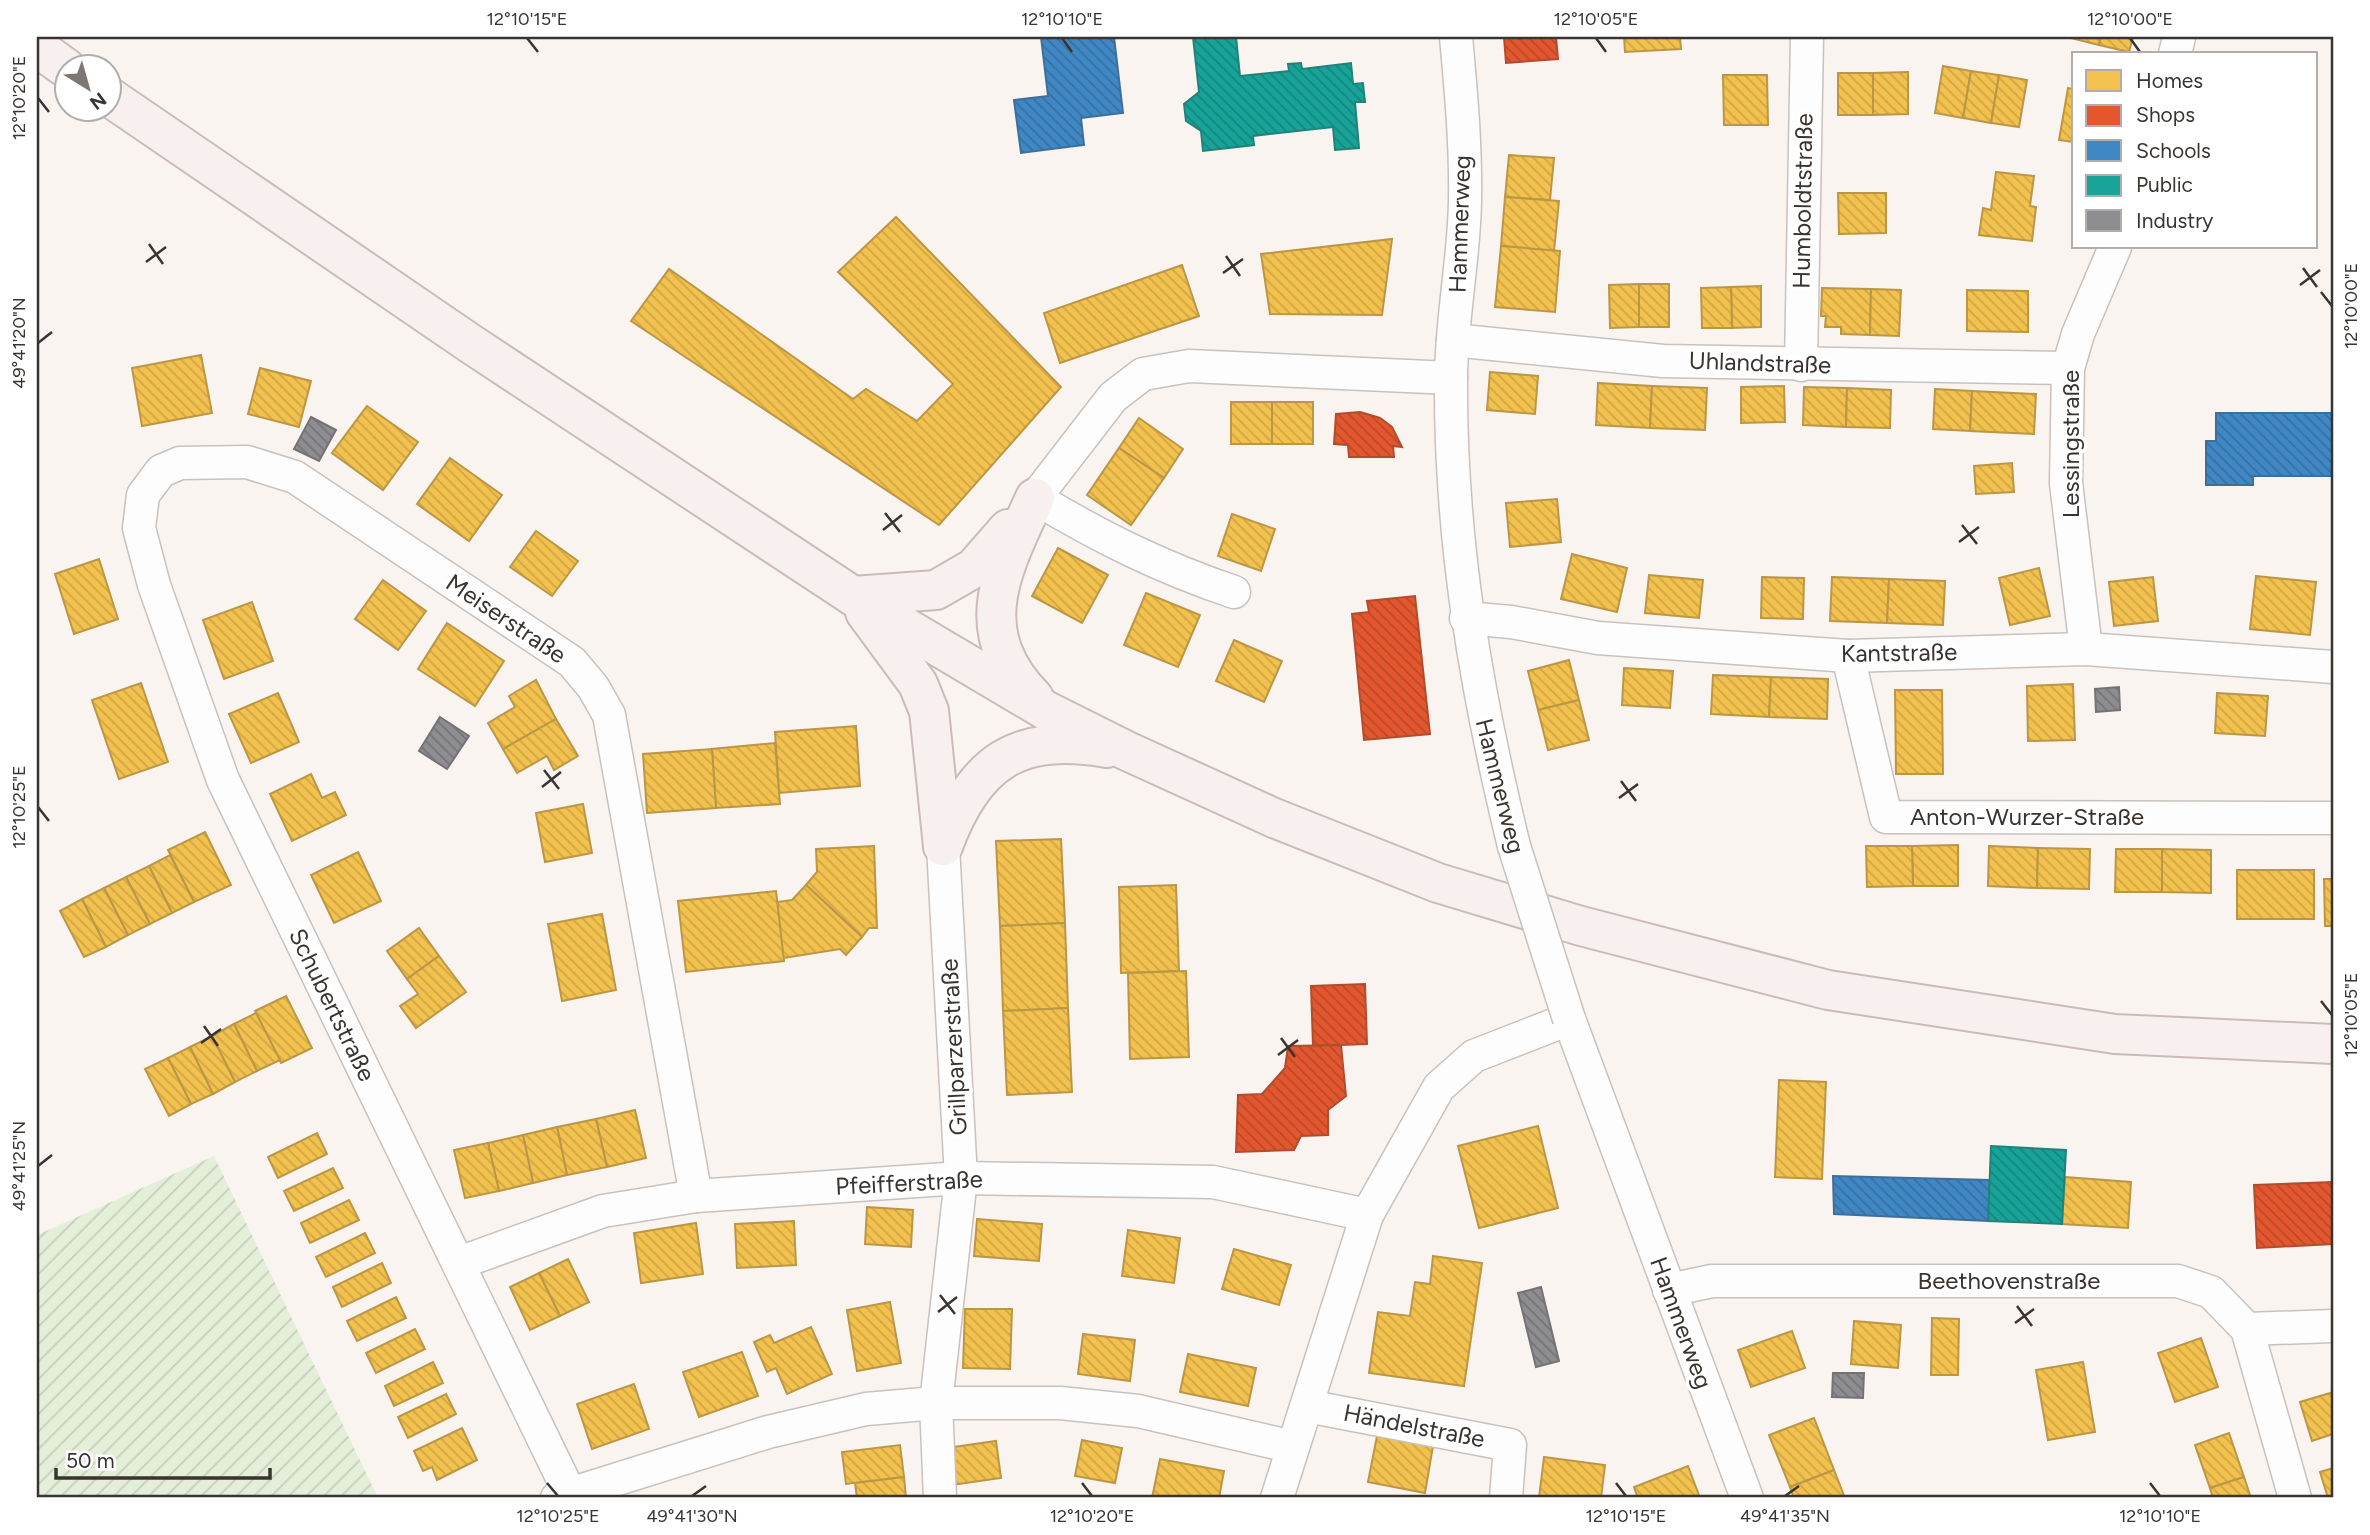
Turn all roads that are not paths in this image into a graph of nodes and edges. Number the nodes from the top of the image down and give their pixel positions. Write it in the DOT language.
graph roads {
  1 [pos="1456,37"];
  2 [pos="1807,37"];
  3 [pos="37,47"];
  4 [pos="52,58"];
  5 [pos="122,106"];
  6 [pos="2115,248"];
  7 [pos="1453,340"];
  8 [pos="1801,365"];
  9 [pos="2067,368"];
  10 [pos="1451,378"];
  11 [pos="142,495"];
  12 [pos="1035,498"];
  13 [pos="1234,592"];
  14 [pos="853,596"];
  15 [pos="1466,618"];
  16 [pos="2086,649"];
  17 [pos="1848,656"];
  18 [pos="2333,667"];
  19 [pos="1047,711"];
  20 [pos="1127,751"];
  21 [pos="2333,818"];
  22 [pos="943,846"];
  23 [pos="1569,1019"];
  24 [pos="2333,1044"];
  25 [pos="961,1178"];
  26 [pos="695,1196"];
  27 [pos="1367,1216"];
  28 [pos="459,1263"];
  29 [pos="1669,1290"];
  30 [pos="2333,1326"];
  31 [pos="2247,1329"];
  32 [pos="936,1403"];
  33 [pos="1307,1406"];
  34 [pos="1293,1447"];
  35 [pos="566,1497"];
  36 [pos="940,1498"];
  37 [pos="1277,1498"];
  38 [pos="1506,1498"];
  39 [pos="1747,1498"];
  40 [pos="2295,1498"];
  1 -- 7 [label="street, Hammerweg"];
  2 -- 8 [label="street, Humboldtstraße"];
  3 -- 4 [label="main road"];
  5 -- 14 [label="main road"];
  6 -- 9 [label="street, Lessingstraße"];
  7 -- 8 [label="street, Uhlandstraße"];
  7 -- 10 [label="street, Hammerweg"];
  8 -- 9 [label="street, Uhlandstraße"];
  9 -- 16 [label="street, Lessingstraße"];
  10 -- 12 [label="street"];
  10 -- 15 [label="street, Hammerweg"];
  11 -- 26 [label="street, Meiserstraße"];
  11 -- 28 [label="street, Schubertstraße"];
  12 -- 13 [label="street"];
  12 -- 14 [label="main road"];
  12 -- 19 [label="main road"];
  14 -- 19 [label="main road"];
  14 -- 22 [label="main road"];
  15 -- 17 [label="street, Kantstraße"];
  15 -- 23 [label="street, Hammerweg, bridge"];
  16 -- 17 [label="street, Kantstraße"];
  16 -- 18 [label="street, Kantstraße"];
  17 -- 21 [label="street, Anton-Wurzer-Straße"];
  19 -- 20 [label="main road"];
  20 -- 22 [label="main road"];
  20 -- 24 [label="main road"];
  22 -- 25 [label="street, Grillparzerstraße"];
  23 -- 27 [label="street"];
  23 -- 29 [label="street, Hammerweg"];
  25 -- 26 [label="street, Pfeifferstraße"];
  25 -- 27 [label="street, Pfeifferstraße"];
  25 -- 32 [label="street, Grillparzerstraße"];
  26 -- 28 [label="street, Pfeifferstraße"];
  27 -- 33 [label="street"];
  28 -- 35 [label="street, Schubertstraße"];
  29 -- 31 [label="street, Beethovenstraße"];
  29 -- 39 [label="street, Hammerweg"];
  30 -- 31 [label="street"];
  31 -- 40 [label="street"];
  32 -- 34 [label="street"];
  32 -- 35 [label="street"];
  32 -- 36 [label="street, Grillparzerstraße"];
  33 -- 34 [label="street"];
  33 -- 38 [label="street, Händelstraße"];
  34 -- 37 [label="street"];
}
